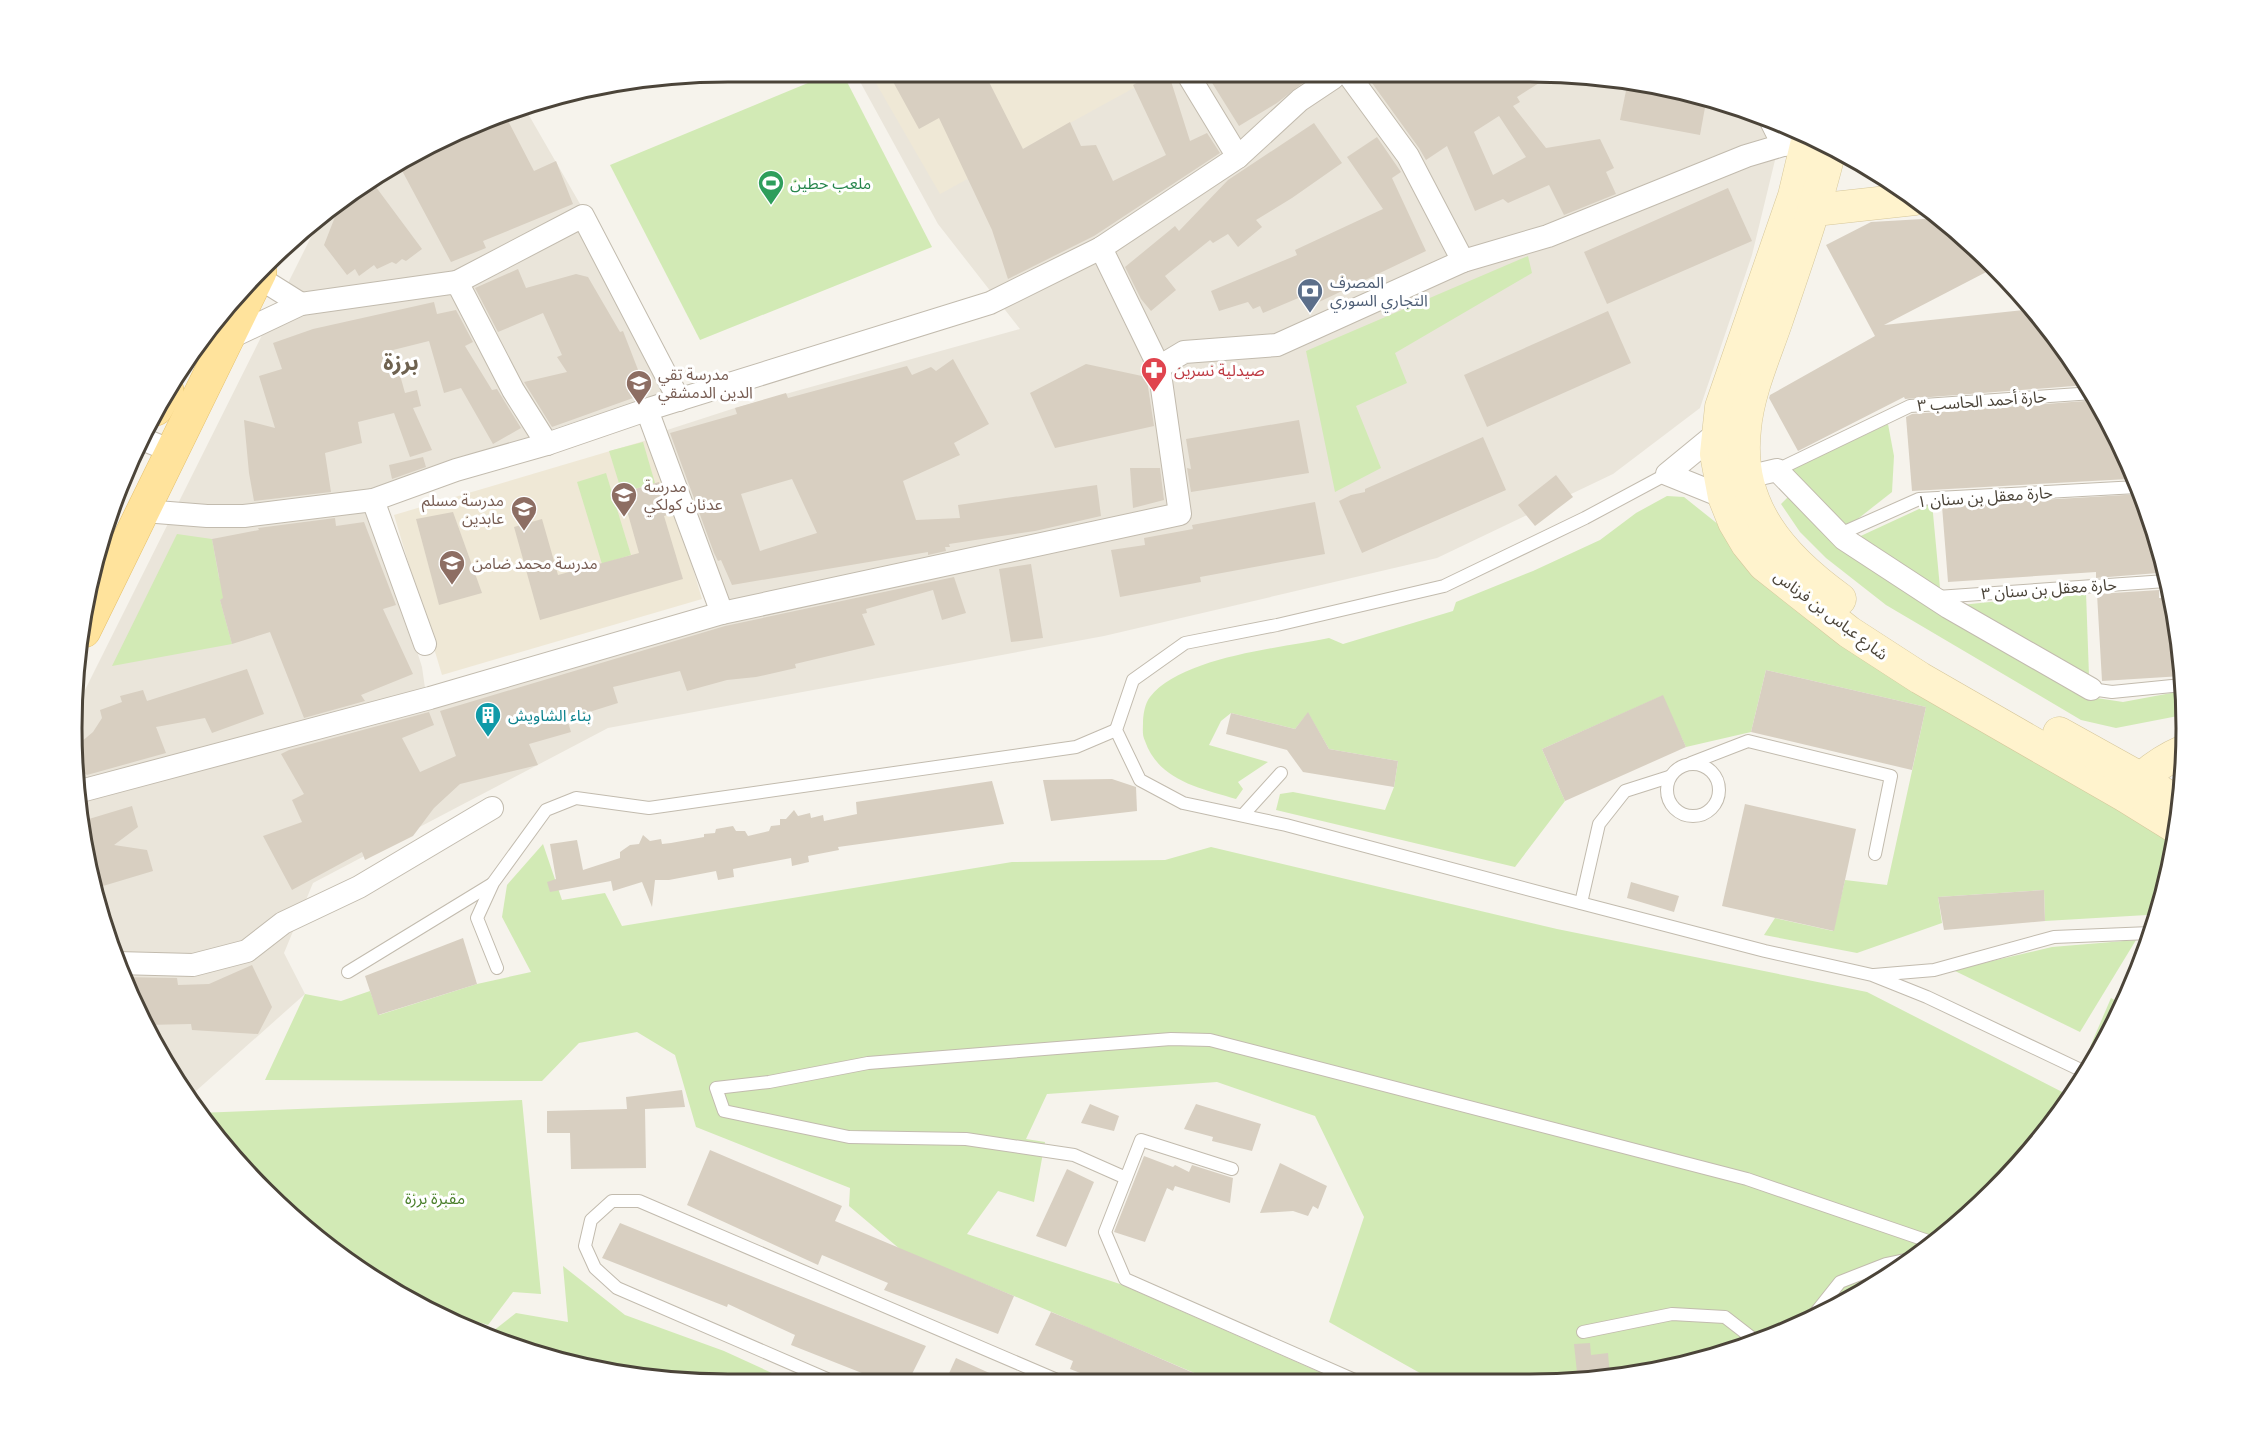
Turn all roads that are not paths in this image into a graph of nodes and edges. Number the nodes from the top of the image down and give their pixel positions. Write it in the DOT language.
graph roads {
  1 [pos="1192,82"];
  2 [pos="1327,82"];
  3 [pos="1354,82"];
  4 [pos="1805,144"];
  5 [pos="1807,145"];
  6 [pos="1238,157"];
  7 [pos="1902,200"];
  8 [pos="1804,203"];
  9 [pos="1101,248"];
  10 [pos="1463,261"];
  11 [pos="265,279"];
  12 [pos="457,282"];
  13 [pos="248,297"];
  14 [pos="301,304"];
  15 [pos="227,339"];
  16 [pos="1159,368"];
  17 [pos="2082,394"];
  18 [pos="679,400"];
  19 [pos="168,406"];
  20 [pos="647,410"];
  21 [pos="189,416"];
  22 [pos="1731,430"];
  23 [pos="547,444"];
  24 [pos="157,445"];
  25 [pos="1777,470"];
  26 [pos="1667,474"];
  27 [pos="2128,487"];
  28 [pos="1740,489"];
  29 [pos="374,500"];
  30 [pos="144,511"];
  31 [pos="1840,534"];
  32 [pos="2159,582"];
  33 [pos="1933,597"];
  34 [pos="93,612"];
  35 [pos="722,613"];
  36 [pos="425,644"];
  37 [pos="2174,686"];
  38 [pos="2091,689"];
  39 [pos="1116,730"];
  40 [pos="2175,756"];
  41 [pos="1691,763"];
  42 [pos="1281,773"];
  43 [pos="1669,777"];
  44 [pos="2133,787"];
  45 [pos="86,790"];
  46 [pos="2171,801"];
  47 [pos="492,808"];
  48 [pos="1243,815"];
  49 [pos="2169,821"];
  50 [pos="1875,854"];
  51 [pos="493,884"];
  52 [pos="1581,903"];
  53 [pos="2142,933"];
  54 [pos="128,963"];
  55 [pos="497,968"];
  56 [pos="348,972"];
  57 [pos="1872,975"];
  58 [pos="2078,1069"];
  59 [pos="1232,1169"];
  60 [pos="1126,1178"];
  61 [pos="1924,1239"];
  62 [pos="1892,1263"];
  63 [pos="1824,1302"];
  64 [pos="1583,1332"];
  65 [pos="1748,1335"];
  66 [pos="815,1374"];
  67 [pos="1043,1374"];
  68 [pos="1341,1374"];
  1 -- 6 [label="street"];
  2 -- 6 [label="street"];
  3 -- 10 [label="street"];
  4 -- 10 [label="street"];
  5 -- 8 [label="main road, شارع عباس بن فرناس"];
  6 -- 9 [label="street"];
  7 -- 8 [label="main road"];
  8 -- 22 [label="main road, شارع عباس بن فرناس"];
  9 -- 16 [label="street"];
  9 -- 18 [label="street"];
  10 -- 16 [label="street"];
  11 -- 14 [label="street"];
  12 -- 14 [label="street"];
  12 -- 18 [label="street"];
  12 -- 23 [label="street"];
  13 -- 15 [label="main road"];
  14 -- 15 [label="street"];
  15 -- 21 [label="main road"];
  16 -- 35 [label="street"];
  17 -- 25 [label="lane, حارة أحمد الحاسب ٣"];
  18 -- 20 [label="street"];
  19 -- 21 [label="street"];
  20 -- 23 [label="street"];
  20 -- 35 [label="street"];
  21 -- 24 [label="main road"];
  22 -- 26 [label="street"];
  22 -- 28 [label="main road, شارع عباس بن فرناس"];
  23 -- 29 [label="street"];
  24 -- 30 [label="main road"];
  25 -- 28 [label="street"];
  25 -- 31 [label="street"];
  26 -- 28 [label="street"];
  26 -- 39 [label="lane"];
  27 -- 31 [label="lane, حارة معقل بن سنان ١"];
  28 -- 44 [label="main road, شارع عباس بن فرناس"];
  29 -- 30 [label="street"];
  29 -- 36 [label="street"];
  30 -- 34 [label="main road"];
  31 -- 33 [label="street"];
  32 -- 33 [label="lane, حارة معقل بن سنان ٣"];
  33 -- 38 [label="street"];
  35 -- 45 [label="street"];
  37 -- 38 [label="lane"];
  39 -- 48 [label="lane"];
  39 -- 51 [label="lane"];
  40 -- 44 [label="main road"];
  41 -- 43 [label="lane"];
  41 -- 43 [label="lane"];
  41 -- 50 [label="lane"];
  42 -- 48 [label="lane"];
  43 -- 52 [label="lane"];
  44 -- 46 [label="main road"];
  44 -- 49 [label="main road"];
  47 -- 54 [label="street"];
  48 -- 52 [label="lane"];
  51 -- 55 [label="lane"];
  51 -- 56 [label="lane"];
  52 -- 57 [label="lane"];
  53 -- 57 [label="lane"];
  57 -- 58 [label="lane"];
  59 -- 60 [label="lane"];
  60 -- 61 [label="lane"];
  60 -- 68 [label="lane"];
  62 -- 63 [label="lane"];
  64 -- 65 [label="lane"];
  66 -- 67 [label="lane"];
}
